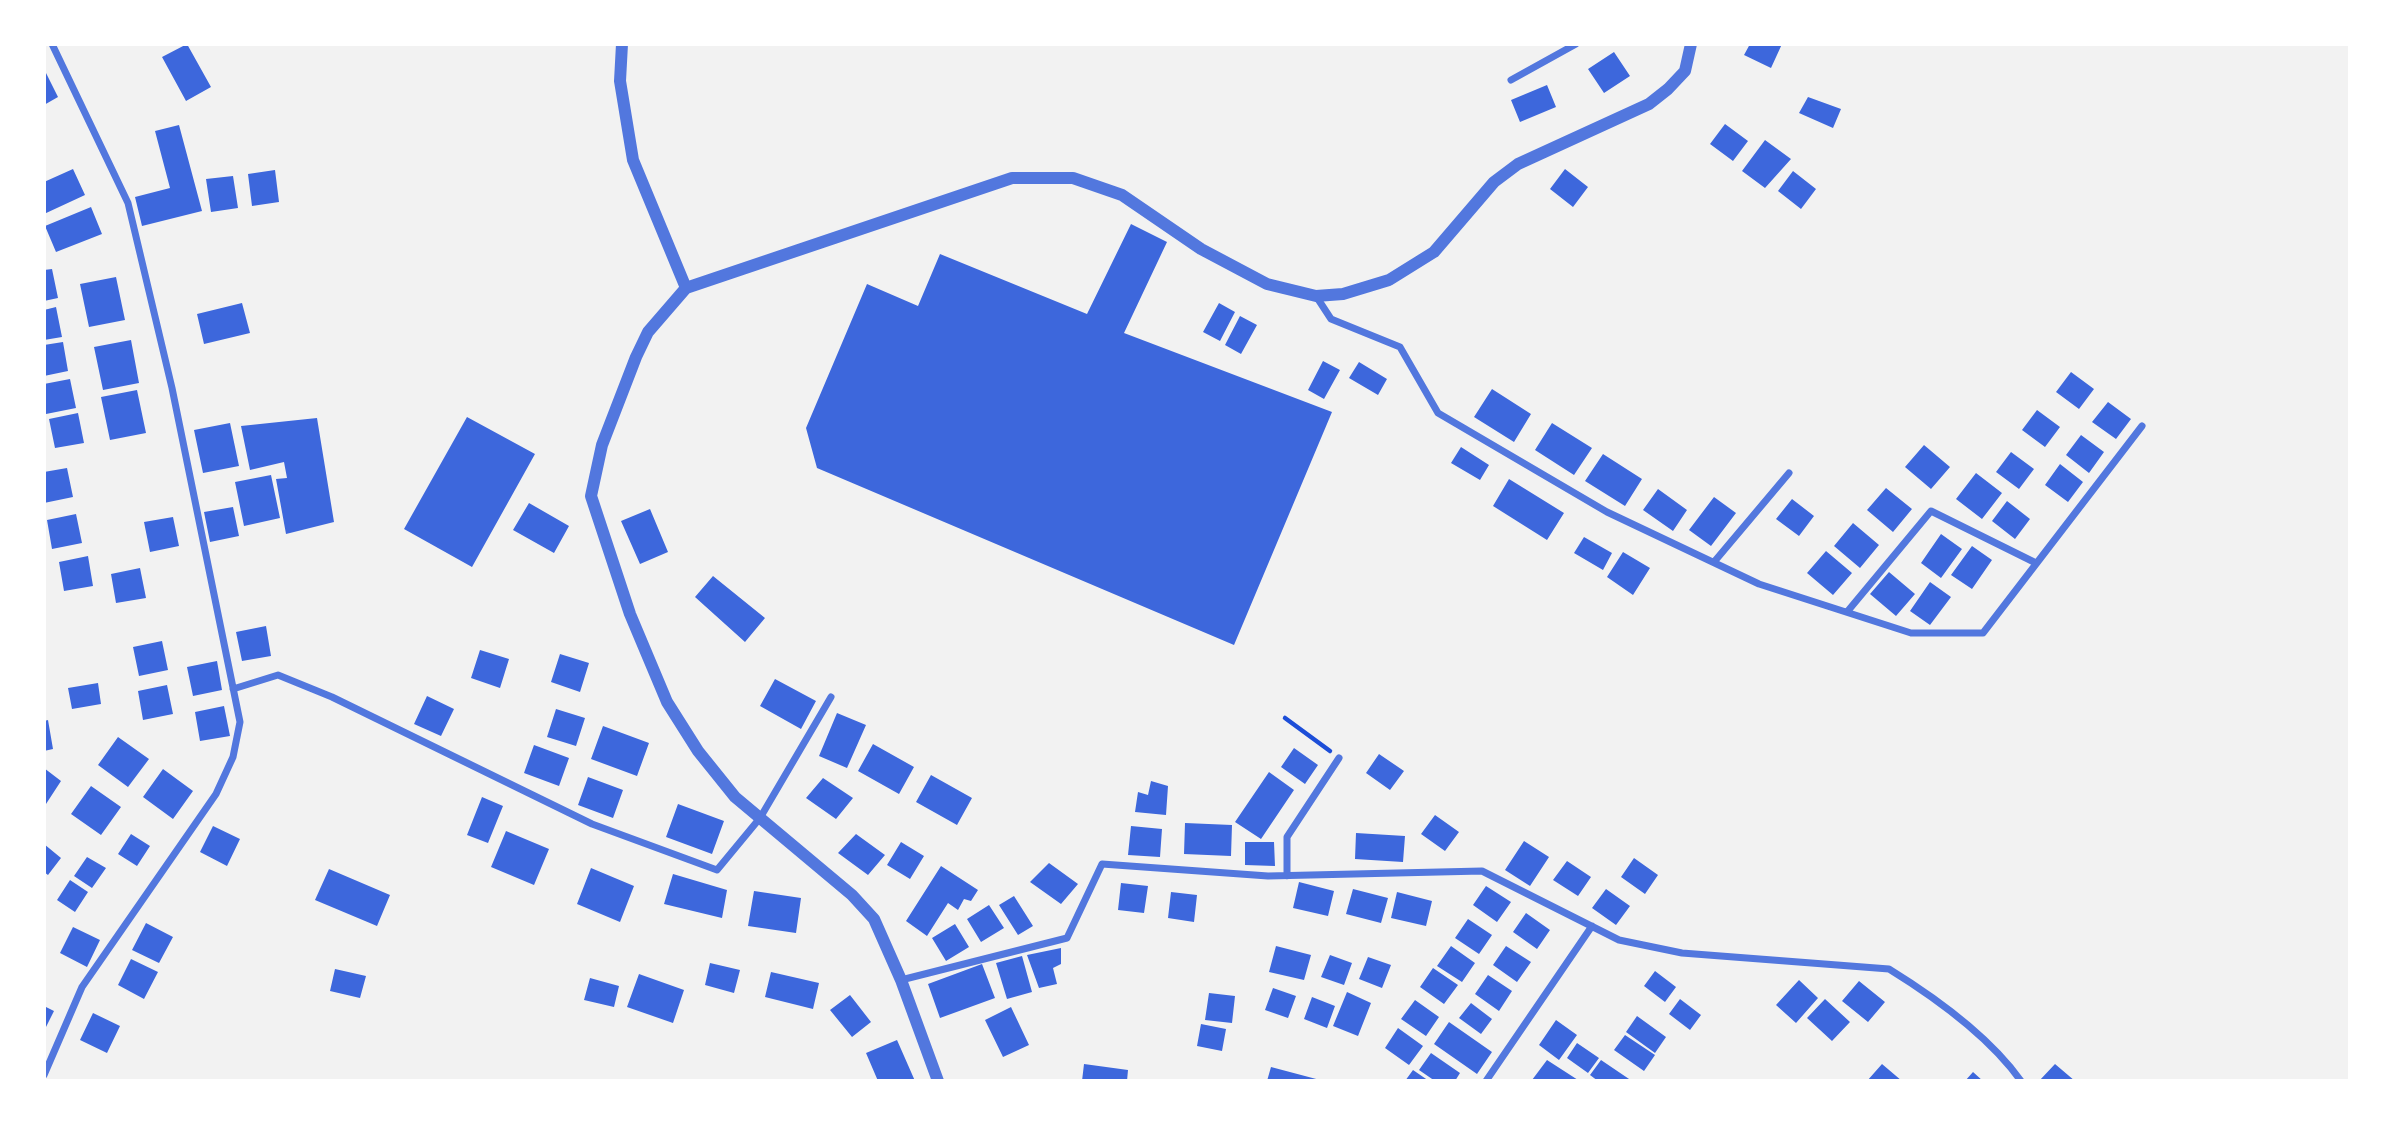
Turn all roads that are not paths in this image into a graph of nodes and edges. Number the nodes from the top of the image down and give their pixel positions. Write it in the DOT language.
graph roads {
  1 [pos="52,44"];
  2 [pos="622,44"];
  3 [pos="1576,44"];
  4 [pos="1691,44"];
  5 [pos="1511,80"];
  6 [pos="686,288"];
  7 [pos="1316,296"];
  8 [pos="2142,426"];
  9 [pos="1790,473"];
  10 [pos="1714,562"];
  11 [pos="2036,564"];
  12 [pos="1847,612"];
  13 [pos="233,689"];
  14 [pos="831,697"];
  15 [pos="1339,758"];
  16 [pos="760,818"];
  17 [pos="1287,876"];
  18 [pos="1592,926"];
  19 [pos="901,980"];
  20 [pos="44,1075"];
  21 [pos="938,1081"];
  22 [pos="1486,1081"];
  23 [pos="2021,1081"];
  1 -- 13 [label="street"];
  2 -- 6 [label="street"];
  3 -- 5 [label="street"];
  4 -- 7 [label="street"];
  6 -- 7 [label="street"];
  6 -- 16 [label="street"];
  7 -- 10 [label="street"];
  8 -- 11 [label="street"];
  9 -- 10 [label="street"];
  10 -- 12 [label="street"];
  11 -- 12 [label="street"];
  11 -- 12 [label="street"];
  13 -- 16 [label="street"];
  13 -- 20 [label="street"];
  14 -- 16 [label="street"];
  15 -- 17 [label="street"];
  16 -- 19 [label="street"];
  17 -- 18 [label="street"];
  17 -- 19 [label="street"];
  18 -- 22 [label="street"];
  18 -- 23 [label="street"];
  19 -- 21 [label="street"];
}
